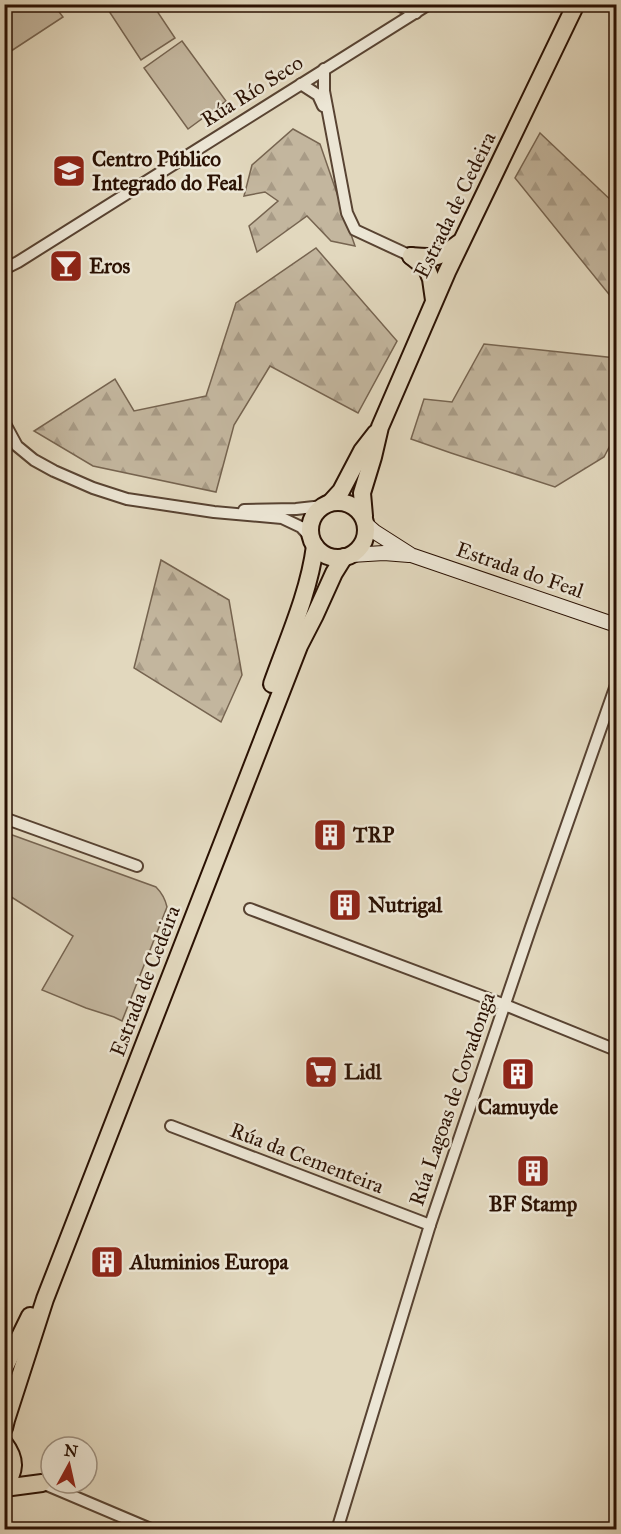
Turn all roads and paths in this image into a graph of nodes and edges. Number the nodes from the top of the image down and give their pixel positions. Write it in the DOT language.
graph roads {
  1 [pos="396,4"];
  2 [pos="429,4"];
  3 [pos="576,4"];
  4 [pos="416,13"];
  5 [pos="324,69"];
  6 [pos="301,84"];
  7 [pos="328,117"];
  8 [pos="462,241"];
  9 [pos="411,256"];
  10 [pos="4,269"];
  11 [pos="447,272"];
  12 [pos="434,300"];
  13 [pos="4,422"];
  14 [pos="380,427"];
  15 [pos="327,504"];
  16 [pos="214,512"];
  17 [pos="365,521"];
  18 [pos="313,542"];
  19 [pos="411,555"];
  20 [pos="348,556"];
  21 [pos="616,625"];
  22 [pos="616,685"];
  23 [pos="4,818"];
  24 [pos="137,866"];
  25 [pos="250,909"];
  26 [pos="505,1005"];
  27 [pos="616,1050"];
  28 [pos="171,1126"];
  29 [pos="430,1225"];
  30 [pos="4,1369"];
  31 [pos="4,1428"];
  32 [pos="4,1443"];
  33 [pos="14,1462"];
  34 [pos="39,1481"];
  35 [pos="39,1483"];
  36 [pos="4,1488"];
  37 [pos="70,1495"];
  38 [pos="153,1530"];
  39 [pos="337,1530"];
  1 -- 4 [label="street"];
  2 -- 4 [label="street, Rúa Río Seco"];
  3 -- 8 [label="main road, Estrada de Cedeira"];
  4 -- 5 [label="street, Rúa Río Seco"];
  5 -- 6 [label="street, Rúa Río Seco"];
  5 -- 7 [label="street"];
  6 -- 7 [label="street"];
  6 -- 10 [label="street, Rúa Río Seco"];
  7 -- 9 [label="street"];
  8 -- 9 [label="main road"];
  8 -- 11 [label="main road, Estrada de Cedeira"];
  9 -- 11 [label="main road"];
  9 -- 12 [label="main road"];
  11 -- 12 [label="main road, Estrada de Cedeira"];
  12 -- 14 [label="main road, Estrada de Cedeira"];
  13 -- 16 [label="street"];
  14 -- 15 [label="main road, Estrada de Cedeira"];
  14 -- 17 [label="main road, Estrada de Cedeira"];
  15 -- 16 [label="street"];
  15 -- 17 [label="main road"];
  15 -- 18 [label="main road"];
  16 -- 18 [label="street"];
  17 -- 19 [label="main road, Estrada do Feal"];
  17 -- 20 [label="main road"];
  18 -- 20 [label="main road"];
  18 -- 30 [label="main road, Estrada de Cedeira"];
  19 -- 20 [label="main road, Estrada do Feal"];
  19 -- 21 [label="main road, Estrada do Feal"];
  20 -- 31 [label="main road, Estrada de Cedeira"];
  22 -- 26 [label="street, Rúa Lagoas de Covadonga"];
  23 -- 24 [label="street"];
  25 -- 26 [label="street"];
  26 -- 27 [label="street"];
  26 -- 29 [label="street, Rúa Lagoas de Covadonga"];
  28 -- 29 [label="street, Rúa da Cementeira"];
  29 -- 39 [label="street, Rúa Lagoas de Covadonga"];
  32 -- 33 [label="main road"];
  33 -- 34 [label="main road"];
  33 -- 36 [label="main road"];
  35 -- 36 [label="main road"];
  37 -- 38 [label="street"];
}
